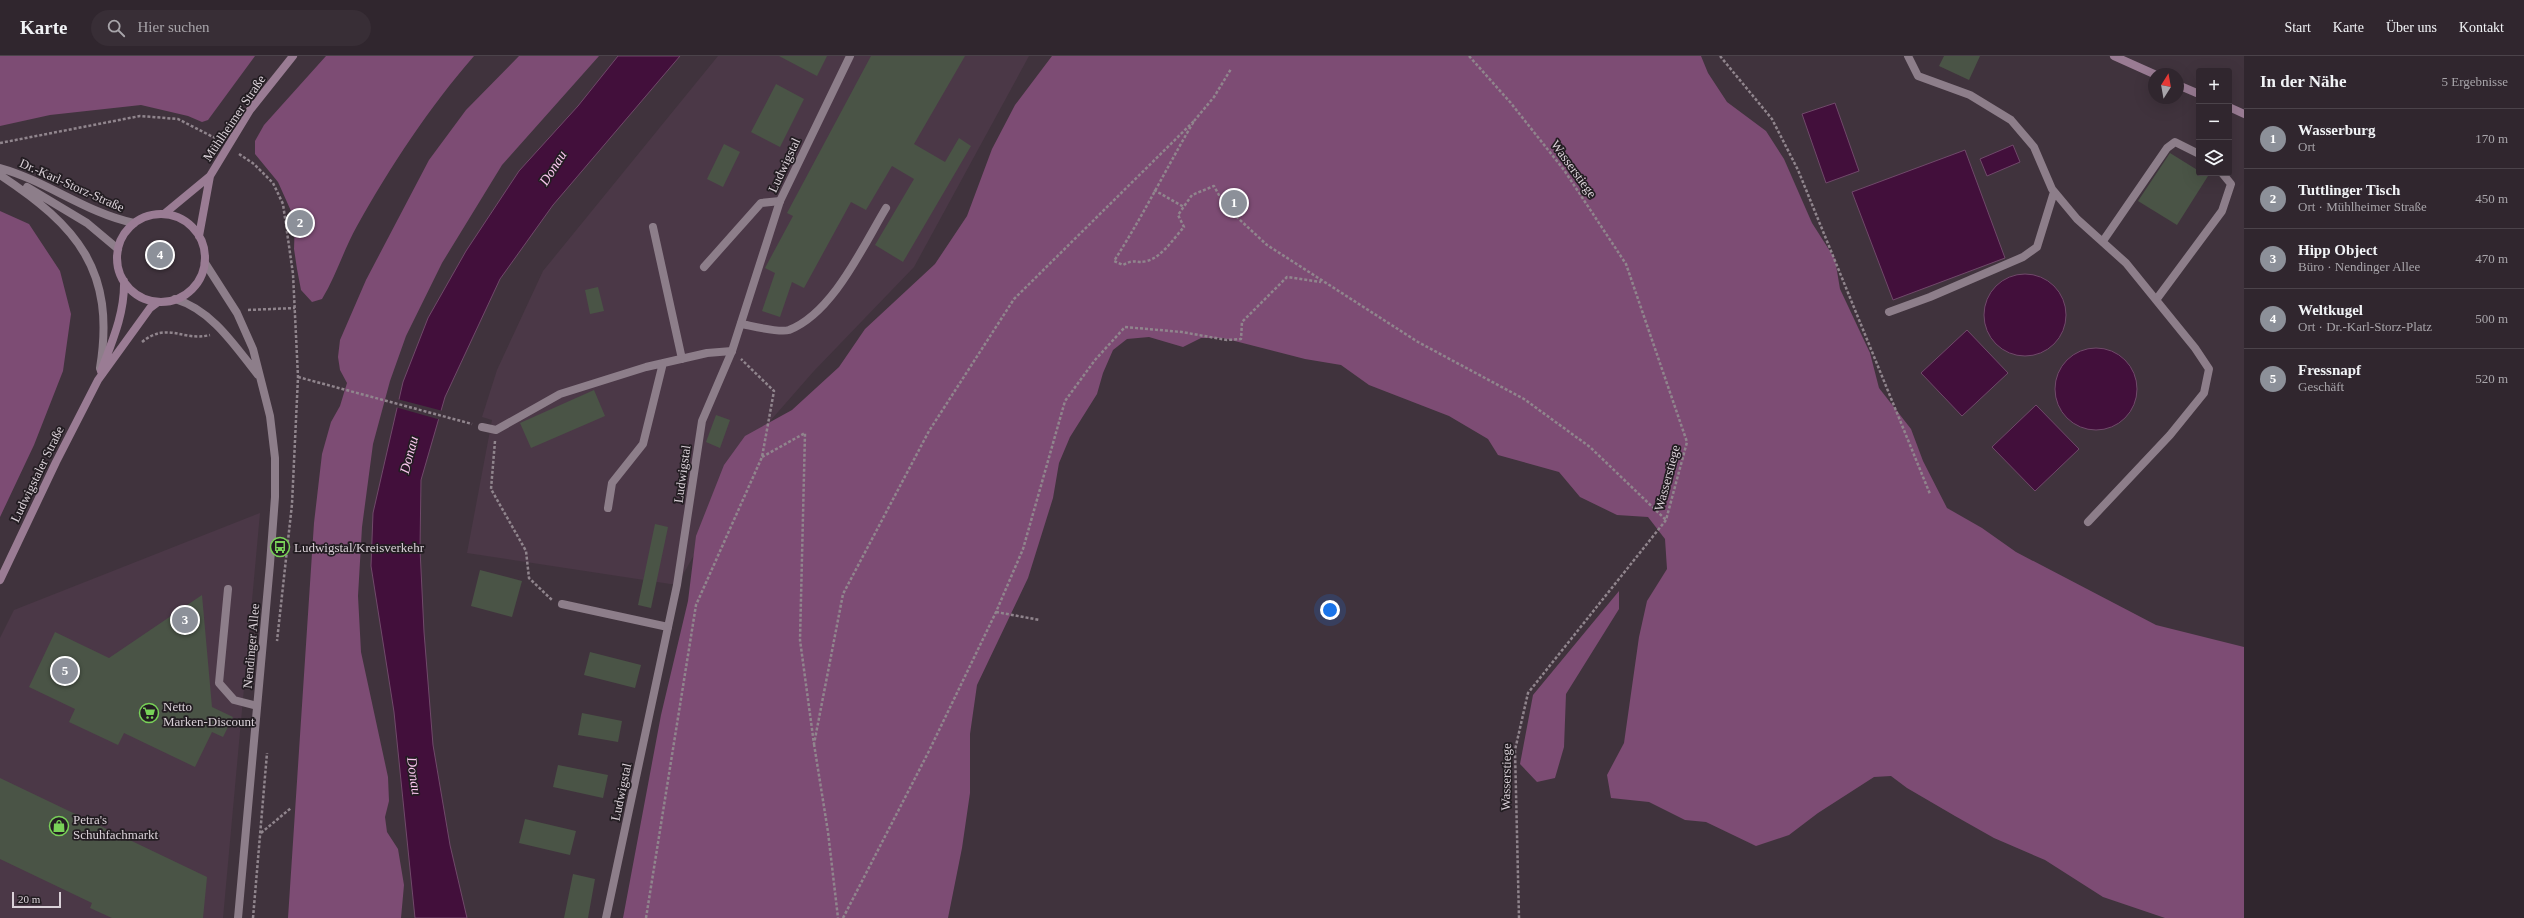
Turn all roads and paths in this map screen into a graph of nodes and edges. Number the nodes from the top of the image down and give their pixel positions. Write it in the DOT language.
graph roads {
  1 [pos="293,56"];
  2 [pos="850,56"];
  3 [pos="1469,56"];
  4 [pos="1720,56"];
  5 [pos="1908,56"];
  6 [pos="2114,56"];
  7 [pos="1231,69"];
  8 [pos="2148,71"];
  9 [pos="2184,88"];
  10 [pos="2196,93"];
  11 [pos="2232,108"];
  12 [pos="2244,114"];
  13 [pos="1194,121"];
  14 [pos="215,138"];
  15 [pos="0,143"];
  16 [pos="2196,152"];
  17 [pos="239,154"];
  18 [pos="0,168"];
  19 [pos="0,174"];
  20 [pos="210,176"];
  21 [pos="2224,176"];
  22 [pos="1154,190"];
  23 [pos="2054,192"];
  24 [pos="780,201"];
  25 [pos="1184,207"];
  26 [pos="886,208"];
  27 [pos="164,214"];
  28 [pos="134,223"];
  29 [pos="653,227"];
  30 [pos="200,236"];
  31 [pos="2102,241"];
  32 [pos="118,249"];
  33 [pos="204,263"];
  34 [pos="704,267"];
  35 [pos="124,282"];
  36 [pos="1324,282"];
  37 [pos="175,299"];
  38 [pos="2156,300"];
  39 [pos="158,302"];
  40 [pos="1889,312"];
  41 [pos="741,324"];
  42 [pos="732,351"];
  43 [pos="682,358"];
  44 [pos="663,363"];
  45 [pos="259,377"];
  46 [pos="298,377"];
  47 [pos="98,380"];
  48 [pos="482,427"];
  49 [pos="496,430"];
  50 [pos="762,457"];
  51 [pos="1930,494"];
  52 [pos="608,508"];
  53 [pos="1666,520"];
  54 [pos="2088,522"];
  55 [pos="0,580"];
  56 [pos="228,589"];
  57 [pos="562,604"];
  58 [pos="996,612"];
  59 [pos="1040,620"];
  60 [pos="668,627"];
  61 [pos="276,646"];
  62 [pos="257,706"];
  63 [pos="814,744"];
  64 [pos="267,748"];
  65 [pos="291,808"];
  66 [pos="260,834"];
  67 [pos="246,835"];
  68 [pos="238,918"];
  69 [pos="253,918"];
  70 [pos="606,918"];
  71 [pos="646,918"];
  72 [pos="838,918"];
  73 [pos="842,918"];
  74 [pos="1519,918"];
  1 -- 20 [label="main road, Mühlheimer Straße"];
  2 -- 24 [label="street, Ludwigstal"];
  3 -- 53 [label="path, Wasserstiege"];
  4 -- 51 [label="path"];
  5 -- 23 [label="street"];
  6 -- 8 [label="main road"];
  7 -- 13 [label="path"];
  9 -- 10 [label="main road"];
  11 -- 12 [label="main road"];
  13 -- 22 [label="path"];
  13 -- 63 [label="path"];
  14 -- 15 [label="path"];
  16 -- 31 [label="street"];
  17 -- 46 [label="path"];
  18 -- 28 [label="street, Dr.-Karl-Storz-Straße"];
  19 -- 32 [label="street, Dr.-Karl-Storz-Straße"];
  19 -- 47 [label="street, Dr.-Karl-Storz-Straße"];
  20 -- 27 [label="main road, Mühlheimer Straße"];
  20 -- 30 [label="main road, Mühlheimer Straße"];
  21 -- 38 [label="street"];
  22 -- 25 [label="path"];
  22 -- 25 [label="path"];
  23 -- 31 [label="street"];
  23 -- 40 [label="street"];
  24 -- 34 [label="street"];
  24 -- 41 [label="street, Ludwigstal"];
  25 -- 36 [label="path"];
  26 -- 41 [label="street"];
  27 -- 28 [label="main road"];
  27 -- 30 [label="main road"];
  28 -- 32 [label="main road"];
  29 -- 43 [label="street"];
  30 -- 33 [label="main road"];
  31 -- 38 [label="street"];
  32 -- 35 [label="main road"];
  33 -- 37 [label="main road"];
  33 -- 45 [label="street, Nendinger Allee"];
  35 -- 39 [label="main road"];
  35 -- 47 [label="main road, Ludwigstaler Straße"];
  36 -- 53 [label="path"];
  36 -- 58 [label="path"];
  37 -- 39 [label="main road"];
  37 -- 45 [label="street, Nendinger Allee"];
  38 -- 54 [label="street"];
  39 -- 47 [label="main road, Ludwigstaler Straße"];
  41 -- 42 [label="street, Ludwigstal"];
  42 -- 43 [label="street"];
  42 -- 50 [label="path"];
  42 -- 60 [label="street, Ludwigstal"];
  43 -- 44 [label="street"];
  44 -- 49 [label="street"];
  44 -- 52 [label="street"];
  45 -- 62 [label="street, Nendinger Allee"];
  46 -- 48 [label="path"];
  46 -- 61 [label="path"];
  47 -- 55 [label="main road, Ludwigstaler Straße"];
  48 -- 49 [label="street"];
  49 -- 57 [label="path"];
  50 -- 63 [label="path"];
  50 -- 71 [label="path"];
  53 -- 74 [label="path, Wasserstiege"];
  56 -- 62 [label="street"];
  57 -- 60 [label="street"];
  58 -- 59 [label="path"];
  58 -- 73 [label="path"];
  60 -- 70 [label="street, Ludwigstal"];
  62 -- 67 [label="street, Nendinger Allee"];
  63 -- 72 [label="path"];
  64 -- 66 [label="path"];
  65 -- 66 [label="path"];
  66 -- 67 [label="path"];
  66 -- 69 [label="path"];
  67 -- 68 [label="street, Nendinger Allee"];
}
